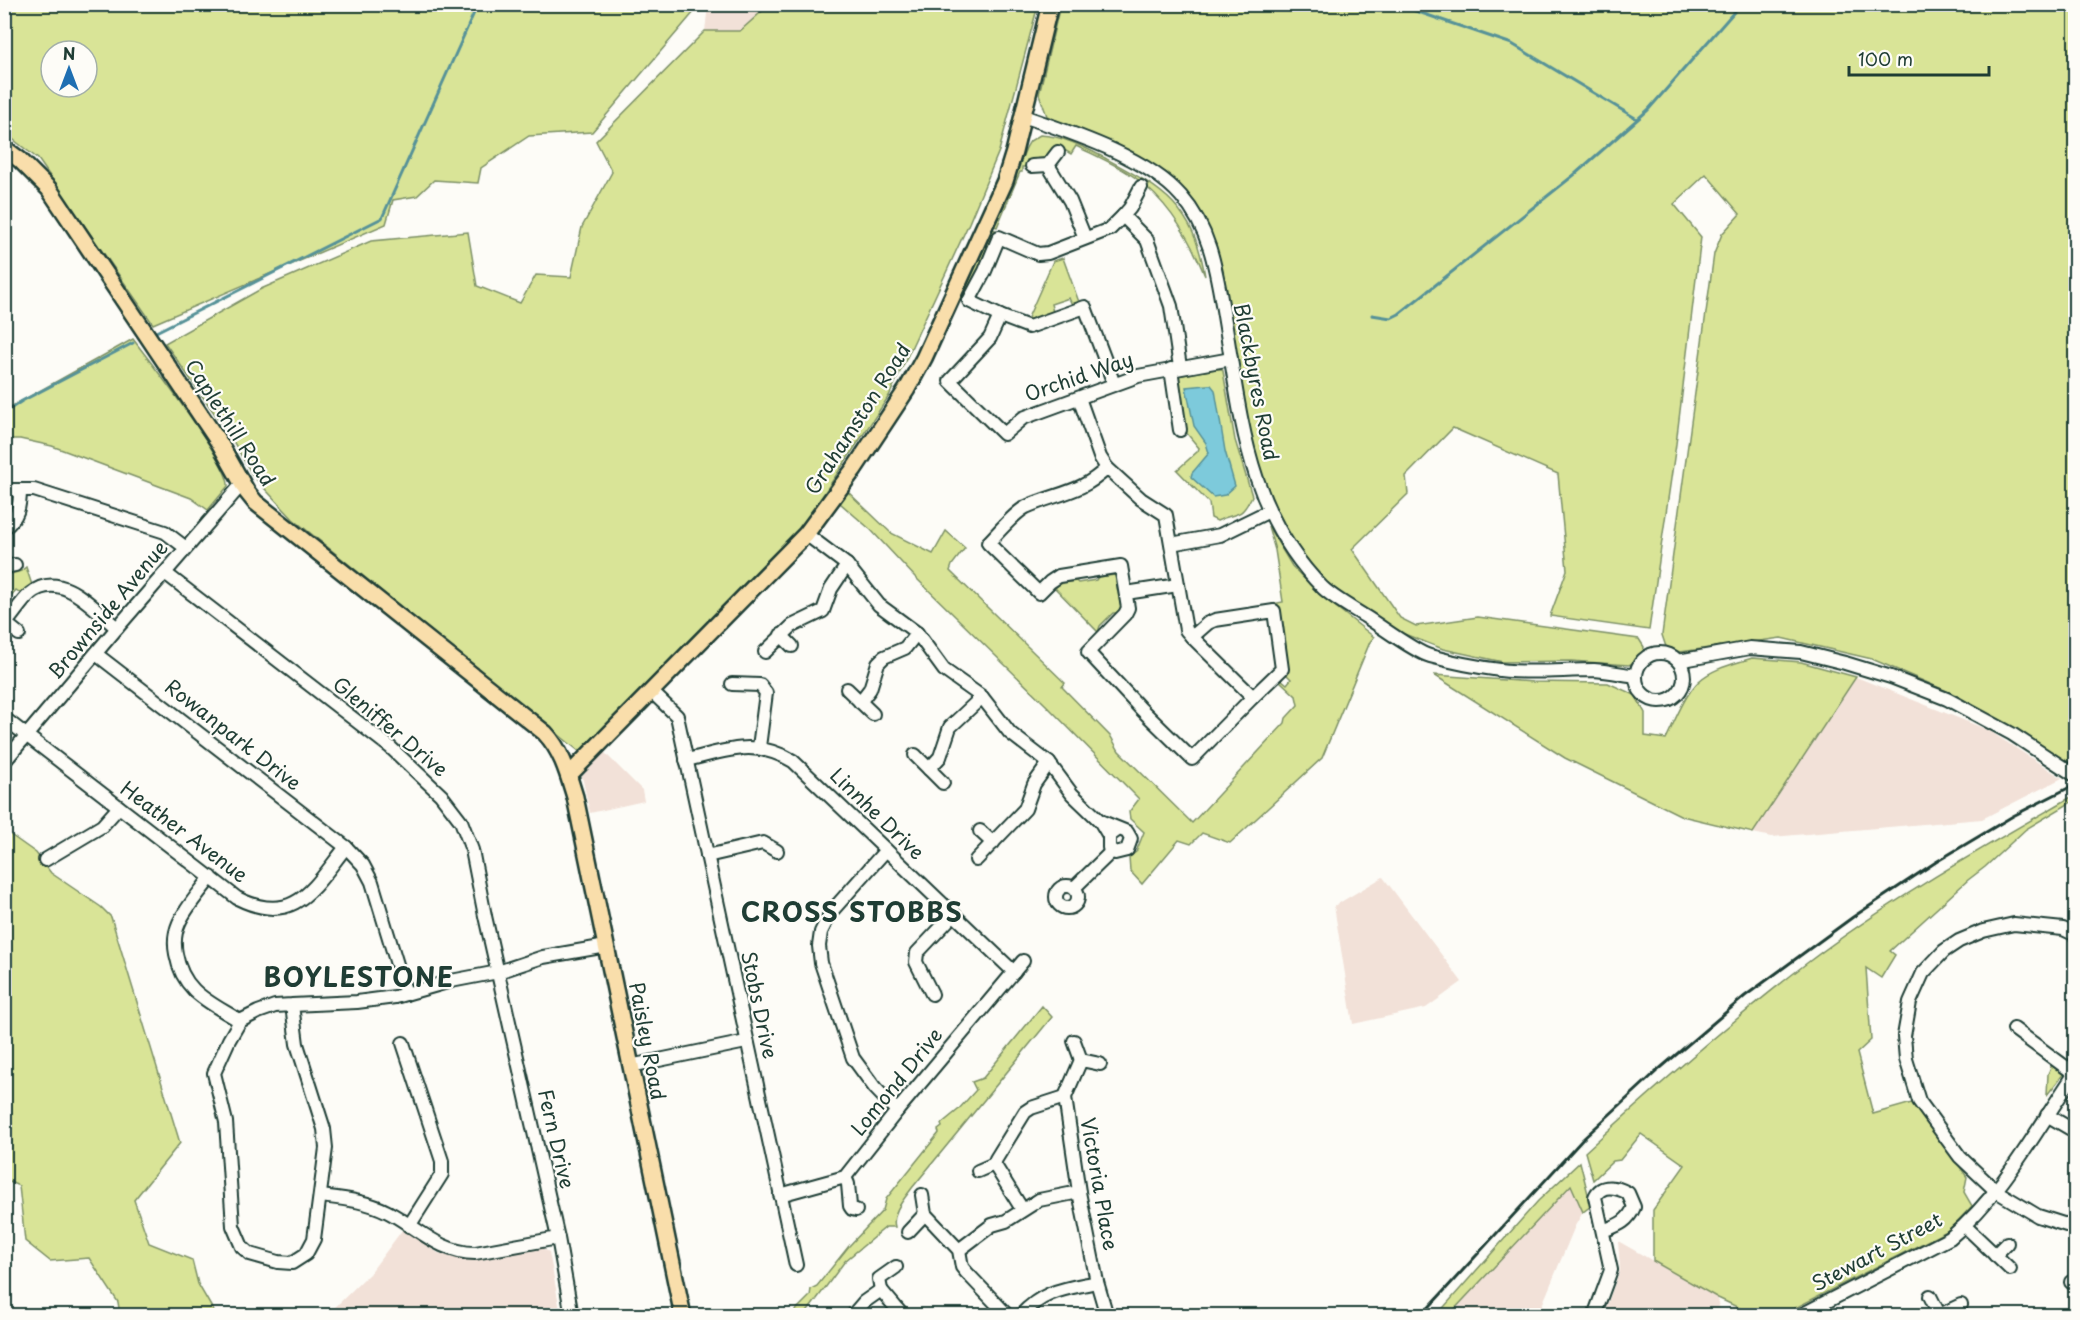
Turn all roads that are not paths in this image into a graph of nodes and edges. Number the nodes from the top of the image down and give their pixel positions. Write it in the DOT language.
graph roads {
  1 [pos="1050,4"];
  2 [pos="1023,116"];
  3 [pos="4,148"];
  4 [pos="1058,152"];
  5 [pos="1048,165"];
  6 [pos="1032,166"];
  7 [pos="1141,187"];
  8 [pos="1123,216"];
  9 [pos="1085,238"];
  10 [pos="1000,316"];
  11 [pos="1232,359"];
  12 [pos="1175,368"];
  13 [pos="1114,384"];
  14 [pos="1078,398"];
  15 [pos="1180,430"];
  16 [pos="1107,468"];
  17 [pos="242,484"];
  18 [pos="20,490"];
  19 [pos="4,492"];
  20 [pos="1269,511"];
  21 [pos="4,528"];
  22 [pos="806,534"];
  23 [pos="1171,543"];
  24 [pos="186,548"];
  25 [pos="847,566"];
  26 [pos="165,573"];
  27 [pos="1178,585"];
  28 [pos="1126,593"];
  29 [pos="5,623"];
  30 [pos="117,628"];
  31 [pos="917,633"];
  32 [pos="20,634"];
  33 [pos="781,636"];
  34 [pos="1192,637"];
  35 [pos="792,646"];
  36 [pos="765,652"];
  37 [pos="96,654"];
  38 [pos="1678,661"];
  39 [pos="1636,676"];
  40 [pos="732,684"];
  41 [pos="847,689"];
  42 [pos="652,692"];
  43 [pos="982,697"];
  44 [pos="1253,697"];
  45 [pos="860,702"];
  46 [pos="873,714"];
  47 [pos="4,718"];
  48 [pos="27,736"];
  49 [pos="759,747"];
  50 [pos="915,755"];
  51 [pos="686,760"];
  52 [pos="4,762"];
  53 [pos="1049,763"];
  54 [pos="929,769"];
  55 [pos="569,776"];
  56 [pos="2076,776"];
  57 [pos="943,783"];
  58 [pos="119,807"];
  59 [pos="980,831"];
  60 [pos="1123,831"];
  61 [pos="993,843"];
  62 [pos="346,847"];
  63 [pos="886,850"];
  64 [pos="777,851"];
  65 [pos="1112,851"];
  66 [pos="49,853"];
  67 [pos="707,856"];
  68 [pos="976,860"];
  69 [pos="211,878"];
  70 [pos="1074,888"];
  71 [pos="953,915"];
  72 [pos="2076,935"];
  73 [pos="607,946"];
  74 [pos="1023,961"];
  75 [pos="498,972"];
  76 [pos="1014,972"];
  77 [pos="406,994"];
  78 [pos="932,994"];
  79 [pos="292,1005"];
  80 [pos="240,1021"];
  81 [pos="2014,1029"];
  82 [pos="1074,1041"];
  83 [pos="746,1042"];
  84 [pos="403,1043"];
  85 [pos="1081,1060"];
  86 [pos="1100,1064"];
  87 [pos="630,1066"];
  88 [pos="2075,1073"];
  89 [pos="1065,1097"];
  90 [pos="897,1111"];
  91 [pos="2047,1115"];
  92 [pos="2076,1132"];
  93 [pos="994,1164"];
  94 [pos="978,1172"];
  95 [pos="845,1177"];
  96 [pos="1996,1191"];
  97 [pos="1079,1192"];
  98 [pos="780,1195"];
  99 [pos="321,1196"];
  100 [pos="922,1196"];
  101 [pos="1022,1209"];
  102 [pos="856,1210"];
  103 [pos="925,1214"];
  104 [pos="409,1226"];
  105 [pos="1965,1226"];
  106 [pos="2076,1228"];
  107 [pos="1603,1231"];
  108 [pos="908,1232"];
  109 [pos="558,1238"];
  110 [pos="2007,1243"];
  111 [pos="959,1250"];
  112 [pos="1995,1255"];
  113 [pos="796,1265"];
  114 [pos="896,1267"];
  115 [pos="2010,1269"];
  116 [pos="1097,1282"];
  117 [pos="881,1290"];
  118 [pos="1930,1296"];
  119 [pos="1961,1305"];
  120 [pos="1940,1315"];
  121 [pos="572,1316"];
  122 [pos="683,1316"];
  123 [pos="852,1316"];
  124 [pos="903,1316"];
  125 [pos="1008,1316"];
  126 [pos="1020,1316"];
  127 [pos="1107,1316"];
  128 [pos="1594,1316"];
  129 [pos="1799,1316"];
  1 -- 2 [label="main road, Grahamston Road"];
  2 -- 11 [label="street, Blackbyres Road"];
  2 -- 22 [label="main road, Grahamston Road"];
  3 -- 17 [label="main road, Caplethill Road"];
  4 -- 5 [label="street"];
  5 -- 6 [label="street"];
  5 -- 9 [label="street"];
  7 -- 8 [label="street"];
  8 -- 9 [label="street"];
  8 -- 12 [label="street"];
  9 -- 10 [label="street"];
  10 -- 13 [label="street"];
  10 -- 14 [label="street, Orchid Way"];
  11 -- 12 [label="street, Orchid Way"];
  11 -- 20 [label="street, Blackbyres Road"];
  12 -- 13 [label="street, Orchid Way"];
  12 -- 15 [label="street"];
  13 -- 14 [label="street, Orchid Way"];
  14 -- 16 [label="street"];
  16 -- 23 [label="street"];
  16 -- 28 [label="street"];
  17 -- 24 [label="street, Brownside Avenue"];
  17 -- 55 [label="main road, Caplethill Road"];
  18 -- 19 [label="street"];
  18 -- 21 [label="street"];
  18 -- 24 [label="street"];
  20 -- 23 [label="street"];
  20 -- 39 [label="street, Blackbyres Road"];
  22 -- 25 [label="street"];
  22 -- 42 [label="main road, Grahamston Road"];
  23 -- 27 [label="street"];
  24 -- 26 [label="street, Brownside Avenue"];
  25 -- 31 [label="street"];
  25 -- 33 [label="street"];
  26 -- 30 [label="street, Brownside Avenue"];
  26 -- 75 [label="street, Gleniffer Drive"];
  27 -- 28 [label="street"];
  27 -- 34 [label="street"];
  28 -- 44 [label="street"];
  29 -- 30 [label="street"];
  29 -- 32 [label="street"];
  30 -- 37 [label="street, Brownside Avenue"];
  31 -- 43 [label="street"];
  31 -- 45 [label="street"];
  33 -- 35 [label="street"];
  33 -- 36 [label="street"];
  34 -- 44 [label="street"];
  34 -- 44 [label="street"];
  37 -- 48 [label="street, Brownside Avenue"];
  37 -- 62 [label="street, Rowanpark Drive"];
  38 -- 39 [label="street"];
  38 -- 39 [label="street"];
  38 -- 56 [label="street"];
  40 -- 49 [label="street"];
  41 -- 45 [label="street"];
  42 -- 51 [label="street, Stobs Drive"];
  42 -- 55 [label="main road, Grahamston Road"];
  43 -- 53 [label="street"];
  43 -- 54 [label="street"];
  45 -- 46 [label="street"];
  47 -- 48 [label="street, Heather Avenue"];
  48 -- 52 [label="street, Brownside Avenue"];
  48 -- 58 [label="street, Heather Avenue"];
  49 -- 51 [label="street, Linnhe Drive"];
  49 -- 63 [label="street, Linnhe Drive"];
  50 -- 54 [label="street"];
  51 -- 67 [label="street, Stobs Drive"];
  53 -- 60 [label="street"];
  53 -- 61 [label="street"];
  54 -- 57 [label="street"];
  55 -- 73 [label="main road, Paisley Road"];
  58 -- 66 [label="street"];
  58 -- 69 [label="street, Heather Avenue"];
  59 -- 61 [label="street"];
  60 -- 65 [label="street"];
  60 -- 65 [label="street"];
  61 -- 68 [label="street"];
  62 -- 69 [label="street, Heather Avenue"];
  62 -- 77 [label="street, Rowanpark Drive"];
  63 -- 71 [label="street, Linnhe Drive"];
  63 -- 90 [label="street"];
  64 -- 67 [label="street"];
  65 -- 70 [label="street"];
  67 -- 83 [label="street, Stobs Drive"];
  69 -- 80 [label="street"];
  71 -- 76 [label="street, Linnhe Drive"];
  71 -- 78 [label="street"];
  72 -- 96 [label="street"];
  73 -- 75 [label="street"];
  73 -- 87 [label="main road, Paisley Road"];
  74 -- 76 [label="street, Lomond Drive"];
  75 -- 77 [label="street"];
  75 -- 109 [label="street, Fern Drive"];
  76 -- 90 [label="street, Lomond Drive"];
  77 -- 79 [label="street"];
  79 -- 80 [label="street"];
  79 -- 99 [label="street"];
  80 -- 99 [label="street"];
  81 -- 88 [label="street"];
  82 -- 85 [label="street"];
  83 -- 87 [label="street"];
  83 -- 98 [label="street, Stobs Drive"];
  84 -- 104 [label="street"];
  85 -- 86 [label="street"];
  85 -- 89 [label="street, Victoria Place"];
  87 -- 122 [label="main road, Paisley Road"];
  88 -- 91 [label="street, Stewart Street"];
  89 -- 93 [label="street"];
  89 -- 97 [label="street, Victoria Place"];
  90 -- 95 [label="street, Lomond Drive"];
  91 -- 92 [label="street"];
  91 -- 96 [label="street, Stewart Street"];
  93 -- 94 [label="street"];
  93 -- 101 [label="street"];
  95 -- 98 [label="street"];
  95 -- 102 [label="street"];
  96 -- 105 [label="street, Stewart Street"];
  96 -- 106 [label="street"];
  97 -- 101 [label="street"];
  97 -- 116 [label="street, Victoria Place"];
  98 -- 113 [label="street, Stobs Drive"];
  99 -- 104 [label="street"];
  100 -- 103 [label="street"];
  101 -- 111 [label="street"];
  103 -- 108 [label="street"];
  103 -- 111 [label="street"];
  104 -- 109 [label="street"];
  105 -- 112 [label="street"];
  105 -- 129 [label="street, Stewart Street"];
  107 -- 128 [label="street"];
  109 -- 121 [label="street, Fern Drive"];
  110 -- 112 [label="street"];
  111 -- 125 [label="street"];
  112 -- 115 [label="street"];
  114 -- 117 [label="street"];
  116 -- 126 [label="street"];
  116 -- 127 [label="street, Victoria Place"];
  117 -- 123 [label="street"];
  117 -- 124 [label="street"];
  118 -- 120 [label="street"];
  119 -- 120 [label="street"];
}
